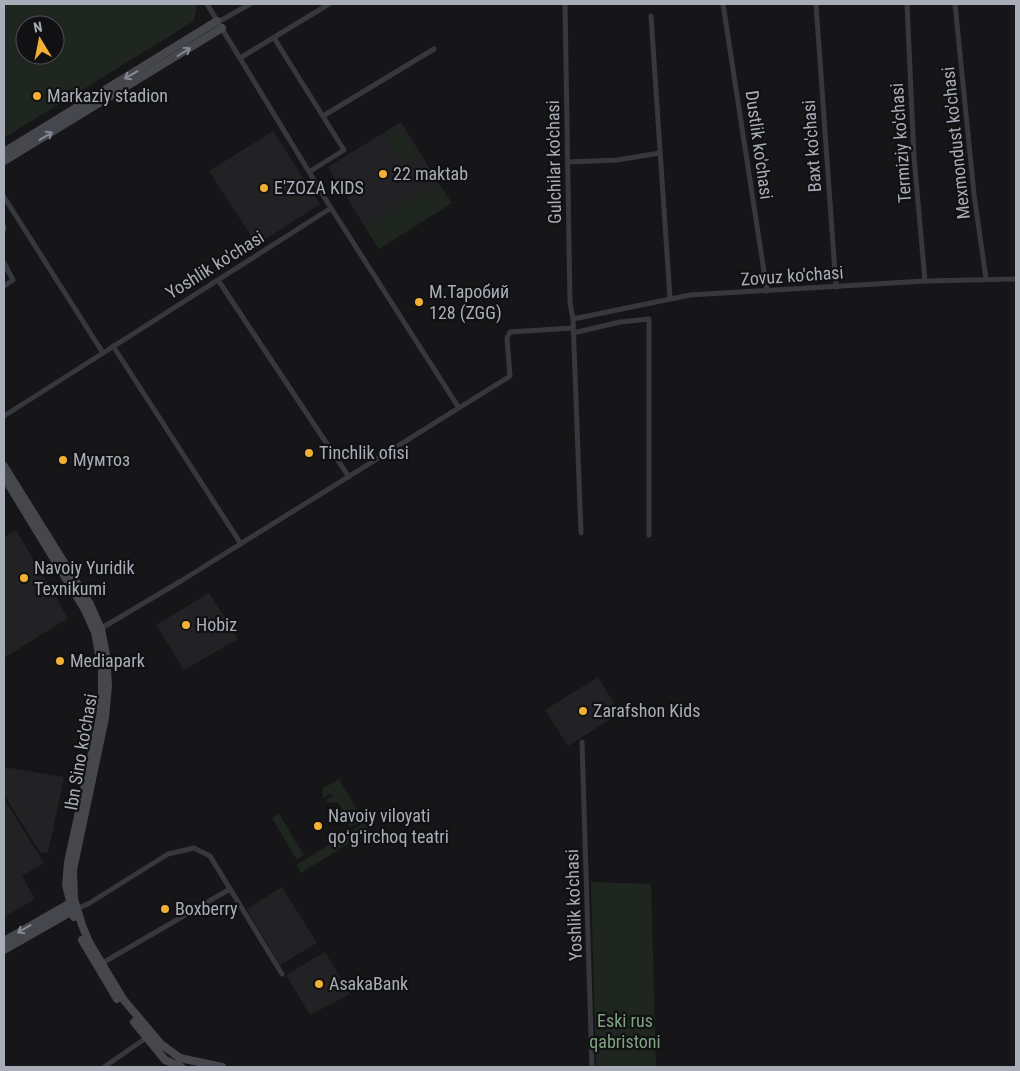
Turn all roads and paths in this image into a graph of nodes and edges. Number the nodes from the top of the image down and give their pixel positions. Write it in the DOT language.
graph roads {
  1 [pos="207,4"];
  2 [pos="250,4"];
  3 [pos="330,4"];
  4 [pos="564,4"];
  5 [pos="723,4"];
  6 [pos="816,4"];
  7 [pos="907,4"];
  8 [pos="955,4"];
  9 [pos="651,16"];
  10 [pos="219,24"];
  11 [pos="274,38"];
  12 [pos="434,48"];
  13 [pos="240,58"];
  14 [pos="323,116"];
  15 [pos="4,152"];
  16 [pos="660,153"];
  17 [pos="4,161"];
  18 [pos="568,162"];
  19 [pos="309,172"];
  20 [pos="4,197"];
  21 [pos="331,208"];
  22 [pos="4,263"];
  23 [pos="986,279"];
  24 [pos="1016,279"];
  25 [pos="218,280"];
  26 [pos="925,280"];
  27 [pos="4,286"];
  28 [pos="836,287"];
  29 [pos="767,291"];
  30 [pos="670,298"];
  31 [pos="573,319"];
  32 [pos="573,330"];
  33 [pos="114,346"];
  34 [pos="102,353"];
  35 [pos="459,408"];
  36 [pos="4,416"];
  37 [pos="4,466"];
  38 [pos="4,477"];
  39 [pos="349,477"];
  40 [pos="581,533"];
  41 [pos="649,535"];
  42 [pos="241,544"];
  43 [pos="98,630"];
  44 [pos="582,742"];
  45 [pos="230,890"];
  46 [pos="73,906"];
  47 [pos="4,941"];
  48 [pos="4,950"];
  49 [pos="99,965"];
  50 [pos="282,974"];
  51 [pos="149,1036"];
  52 [pos="104,1067"];
  53 [pos="181,1067"];
  54 [pos="222,1067"];
  55 [pos="592,1067"];
  1 -- 10 [label="street"];
  2 -- 10 [label="street"];
  3 -- 11 [label="street"];
  4 -- 18 [label="street, Gulchilar ko'chasi"];
  5 -- 29 [label="street, Dustlik ko'chasi"];
  6 -- 28 [label="street, Baxt ko'chasi"];
  7 -- 26 [label="street, Termiziy ko'chasi"];
  8 -- 23 [label="street, Mexmondust ko'chasi"];
  9 -- 16 [label="street"];
  10 -- 13 [label="street"];
  10 -- 15 [label="main road, one-way"];
  17 -- 10 [label="main road, one-way"];
  11 -- 13 [label="street"];
  11 -- 14 [label="street"];
  12 -- 14 [label="street"];
  13 -- 19 [label="street"];
  14 -- 19 [label="street"];
  16 -- 18 [label="street"];
  16 -- 30 [label="street"];
  18 -- 31 [label="street, Gulchilar ko'chasi"];
  19 -- 21 [label="street"];
  20 -- 34 [label="street"];
  21 -- 25 [label="street, Yoshlik ko'chasi"];
  21 -- 35 [label="street"];
  22 -- 27 [label="street"];
  23 -- 24 [label="street, Zovuz ko'chasi"];
  23 -- 26 [label="street, Zovuz ko'chasi"];
  25 -- 33 [label="street, Yoshlik ko'chasi"];
  25 -- 39 [label="street"];
  26 -- 28 [label="street, Zovuz ko'chasi"];
  28 -- 29 [label="street, Zovuz ko'chasi"];
  29 -- 30 [label="street, Zovuz ko'chasi"];
  30 -- 31 [label="street, Zovuz ko'chasi"];
  31 -- 32 [label="street, Gulchilar ko'chasi"];
  32 -- 35 [label="street"];
  32 -- 40 [label="street, Gulchilar ko'chasi"];
  32 -- 41 [label="street"];
  33 -- 34 [label="street, Yoshlik ko'chasi"];
  33 -- 42 [label="street"];
  34 -- 36 [label="street, Yoshlik ko'chasi"];
  35 -- 39 [label="street"];
  37 -- 43 [label="main road"];
  38 -- 43 [label="main road"];
  39 -- 42 [label="street"];
  42 -- 43 [label="street"];
  43 -- 46 [label="main road"];
  44 -- 55 [label="street, Yoshlik ko'chasi"];
  45 -- 46 [label="street"];
  45 -- 49 [label="street"];
  45 -- 50 [label="street"];
  46 -- 47 [label="main road, one-way"];
  46 -- 48 [label="main road"];
  46 -- 49 [label="main road"];
  49 -- 51 [label="main road"];
  51 -- 52 [label="street"];
  51 -- 53 [label="main road"];
  51 -- 54 [label="main road"];
}
